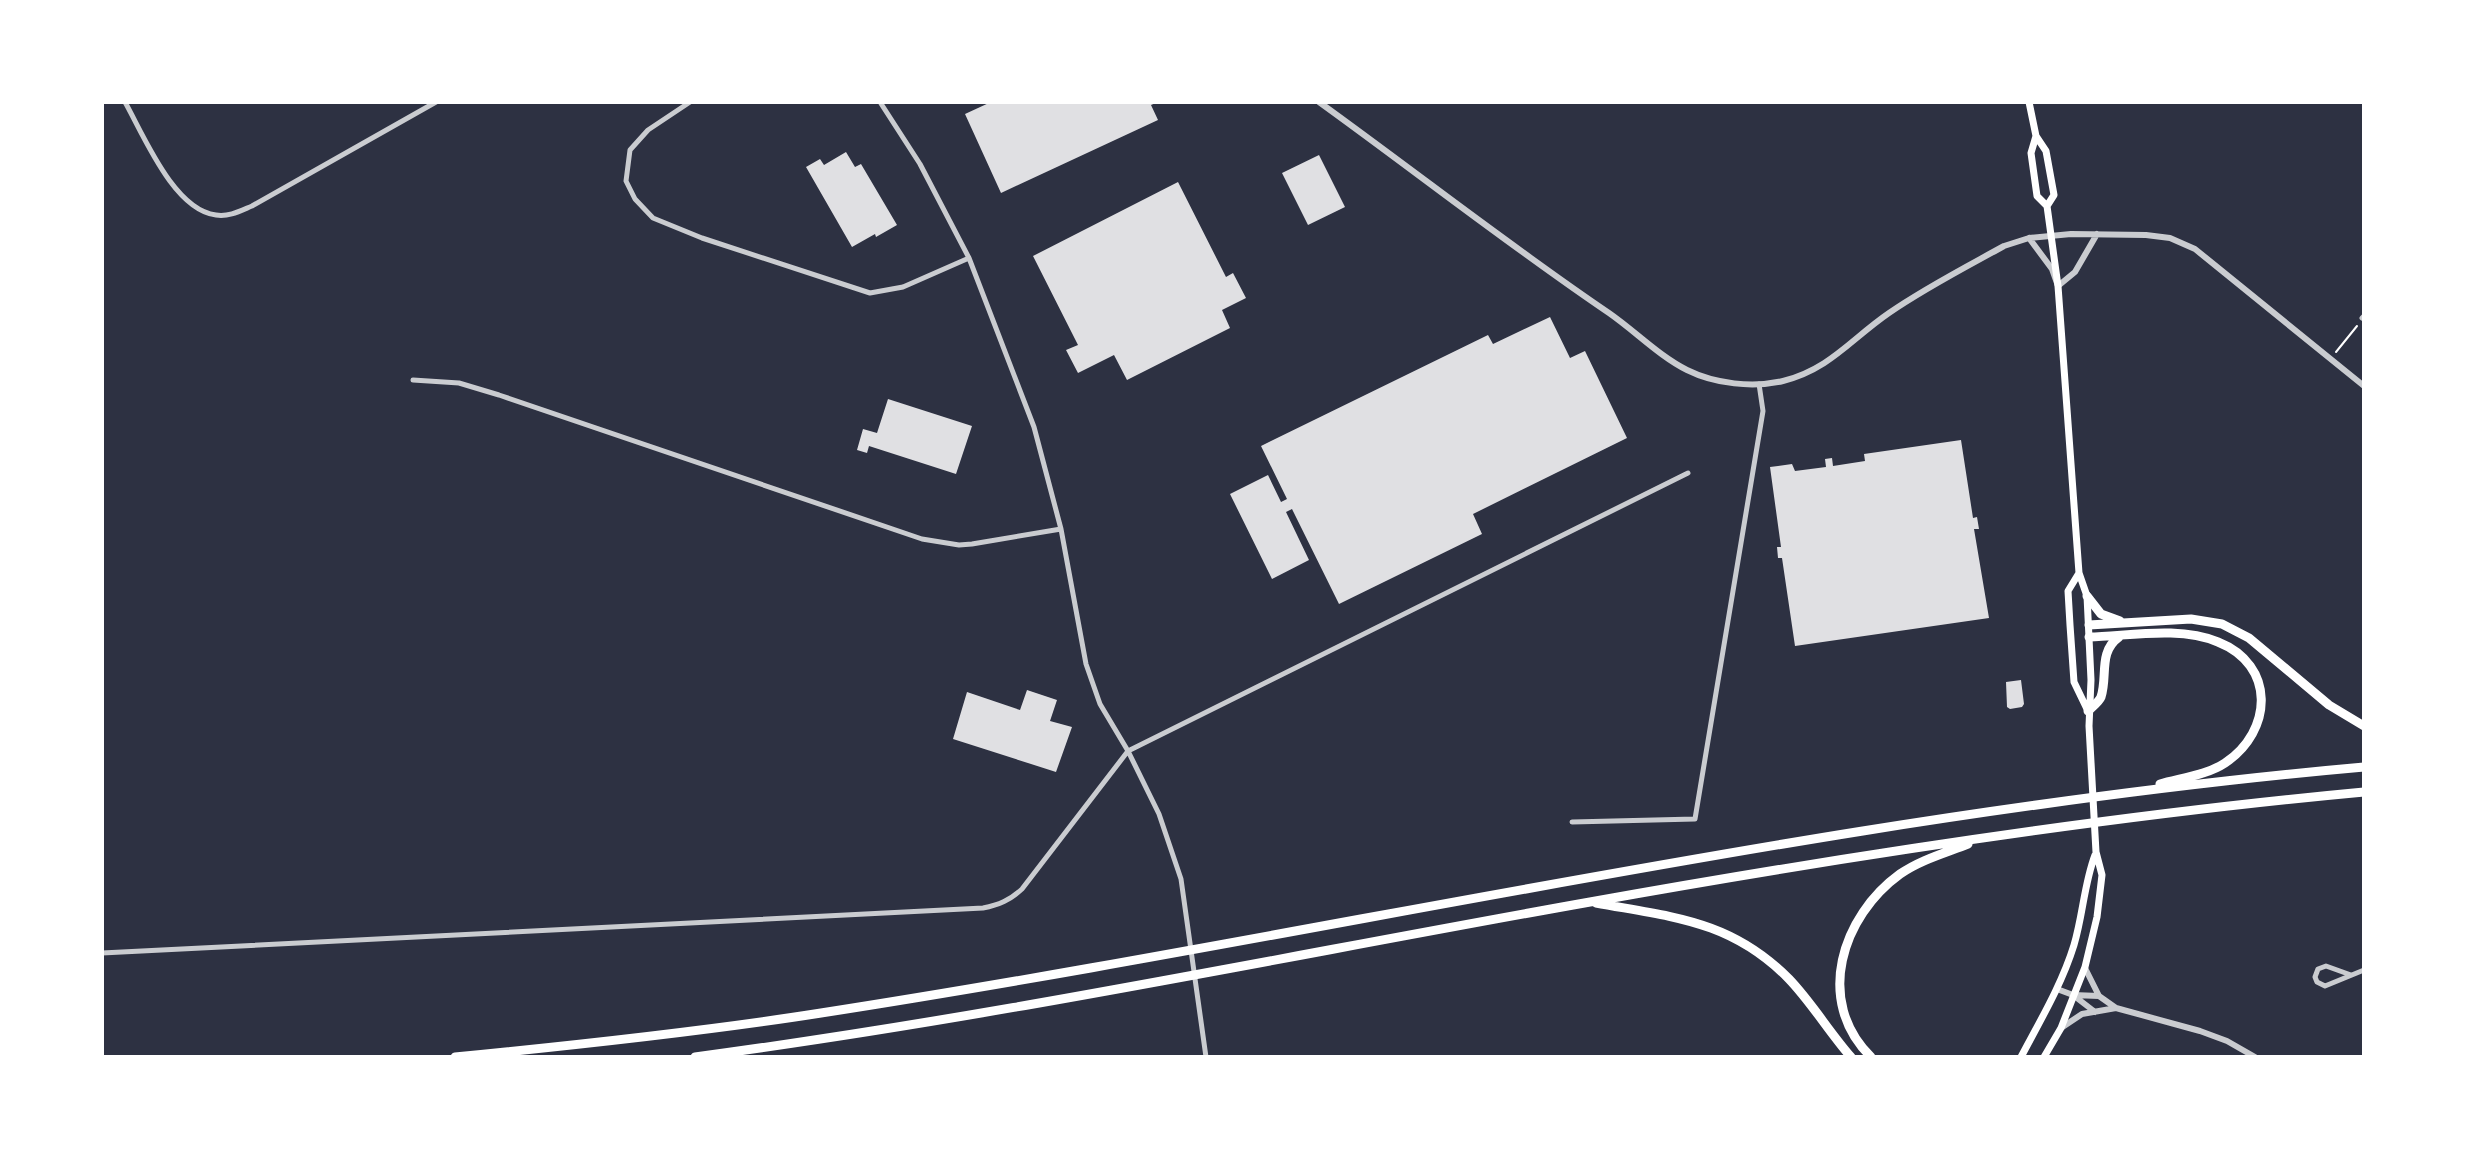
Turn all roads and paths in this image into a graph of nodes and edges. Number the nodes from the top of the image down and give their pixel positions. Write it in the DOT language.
graph roads {
  1 [pos="125,102"];
  2 [pos="436,102"];
  3 [pos="690,102"];
  4 [pos="880,102"];
  5 [pos="1319,102"];
  6 [pos="2029,102"];
  7 [pos="2036,136"];
  8 [pos="2047,206"];
  9 [pos="2097,234"];
  10 [pos="2052,236"];
  11 [pos="2029,238"];
  12 [pos="969,258"];
  13 [pos="2058,286"];
  14 [pos="2363,317"];
  15 [pos="2336,352"];
  16 [pos="413,380"];
  17 [pos="1759,384"];
  18 [pos="2364,386"];
  19 [pos="1688,473"];
  20 [pos="1061,529"];
  21 [pos="2079,573"];
  22 [pos="2087,596"];
  23 [pos="2127,623"];
  24 [pos="2070,625"];
  25 [pos="2089,625"];
  26 [pos="2121,636"];
  27 [pos="2070,637"];
  28 [pos="2089,637"];
  29 [pos="2088,711"];
  30 [pos="2364,726"];
  31 [pos="1128,751"];
  32 [pos="2364,767"];
  33 [pos="2134,791"];
  34 [pos="2364,792"];
  35 [pos="1572,822"];
  36 [pos="1986,837"];
  37 [pos="2096,852"];
  38 [pos="1589,902"];
  39 [pos="102,953"];
  40 [pos="2085,967"];
  41 [pos="2364,970"];
  42 [pos="2351,975"];
  43 [pos="2057,989"];
  44 [pos="2073,995"];
  45 [pos="2099,996"];
  46 [pos="2116,1008"];
  47 [pos="2095,1012"];
  48 [pos="2061,1028"];
  49 [pos="455,1057"];
  50 [pos="695,1057"];
  51 [pos="1206,1057"];
  52 [pos="1851,1057"];
  53 [pos="1871,1057"];
  54 [pos="2021,1057"];
  55 [pos="2044,1057"];
  56 [pos="2255,1057"];
  1 -- 2 [label="street"];
  3 -- 12 [label="street"];
  4 -- 12 [label="street"];
  5 -- 17 [label="street"];
  6 -- 7 [label="main road"];
  7 -- 8 [label="main road"];
  7 -- 8 [label="main road"];
  8 -- 10 [label="main road"];
  9 -- 10 [label="street"];
  9 -- 13 [label="street"];
  9 -- 18 [label="street"];
  10 -- 11 [label="street"];
  10 -- 13 [label="main road"];
  11 -- 13 [label="street"];
  11 -- 17 [label="street"];
  12 -- 20 [label="street"];
  13 -- 21 [label="main road"];
  14 -- 15 [label="path"];
  16 -- 20 [label="street"];
  17 -- 35 [label="street"];
  19 -- 31 [label="street"];
  20 -- 31 [label="street"];
  21 -- 22 [label="main road"];
  21 -- 24 [label="main road"];
  22 -- 23 [label="highway"];
  22 -- 25 [label="main road"];
  23 -- 25 [label="highway"];
  23 -- 30 [label="highway"];
  24 -- 25 [label="main road"];
  24 -- 27 [label="main road"];
  25 -- 28 [label="main road"];
  26 -- 28 [label="highway"];
  26 -- 29 [label="highway"];
  26 -- 33 [label="highway"];
  27 -- 28 [label="main road"];
  27 -- 29 [label="main road"];
  28 -- 29 [label="main road"];
  29 -- 37 [label="main road"];
  31 -- 39 [label="street"];
  31 -- 51 [label="street"];
  32 -- 33 [label="highway"];
  33 -- 49 [label="highway"];
  34 -- 36 [label="highway"];
  36 -- 38 [label="highway"];
  36 -- 53 [label="highway"];
  37 -- 40 [label="main road"];
  37 -- 43 [label="main road"];
  38 -- 50 [label="highway"];
  38 -- 52 [label="highway"];
  40 -- 44 [label="main road"];
  40 -- 45 [label="street"];
  41 -- 42 [label="street"];
  42 -- 42 [label="street"];
  43 -- 44 [label="street"];
  43 -- 54 [label="main road"];
  44 -- 45 [label="street"];
  44 -- 47 [label="street"];
  44 -- 48 [label="main road"];
  45 -- 46 [label="street"];
  46 -- 47 [label="street"];
  46 -- 56 [label="street"];
  47 -- 48 [label="street"];
  48 -- 55 [label="main road"];
}
